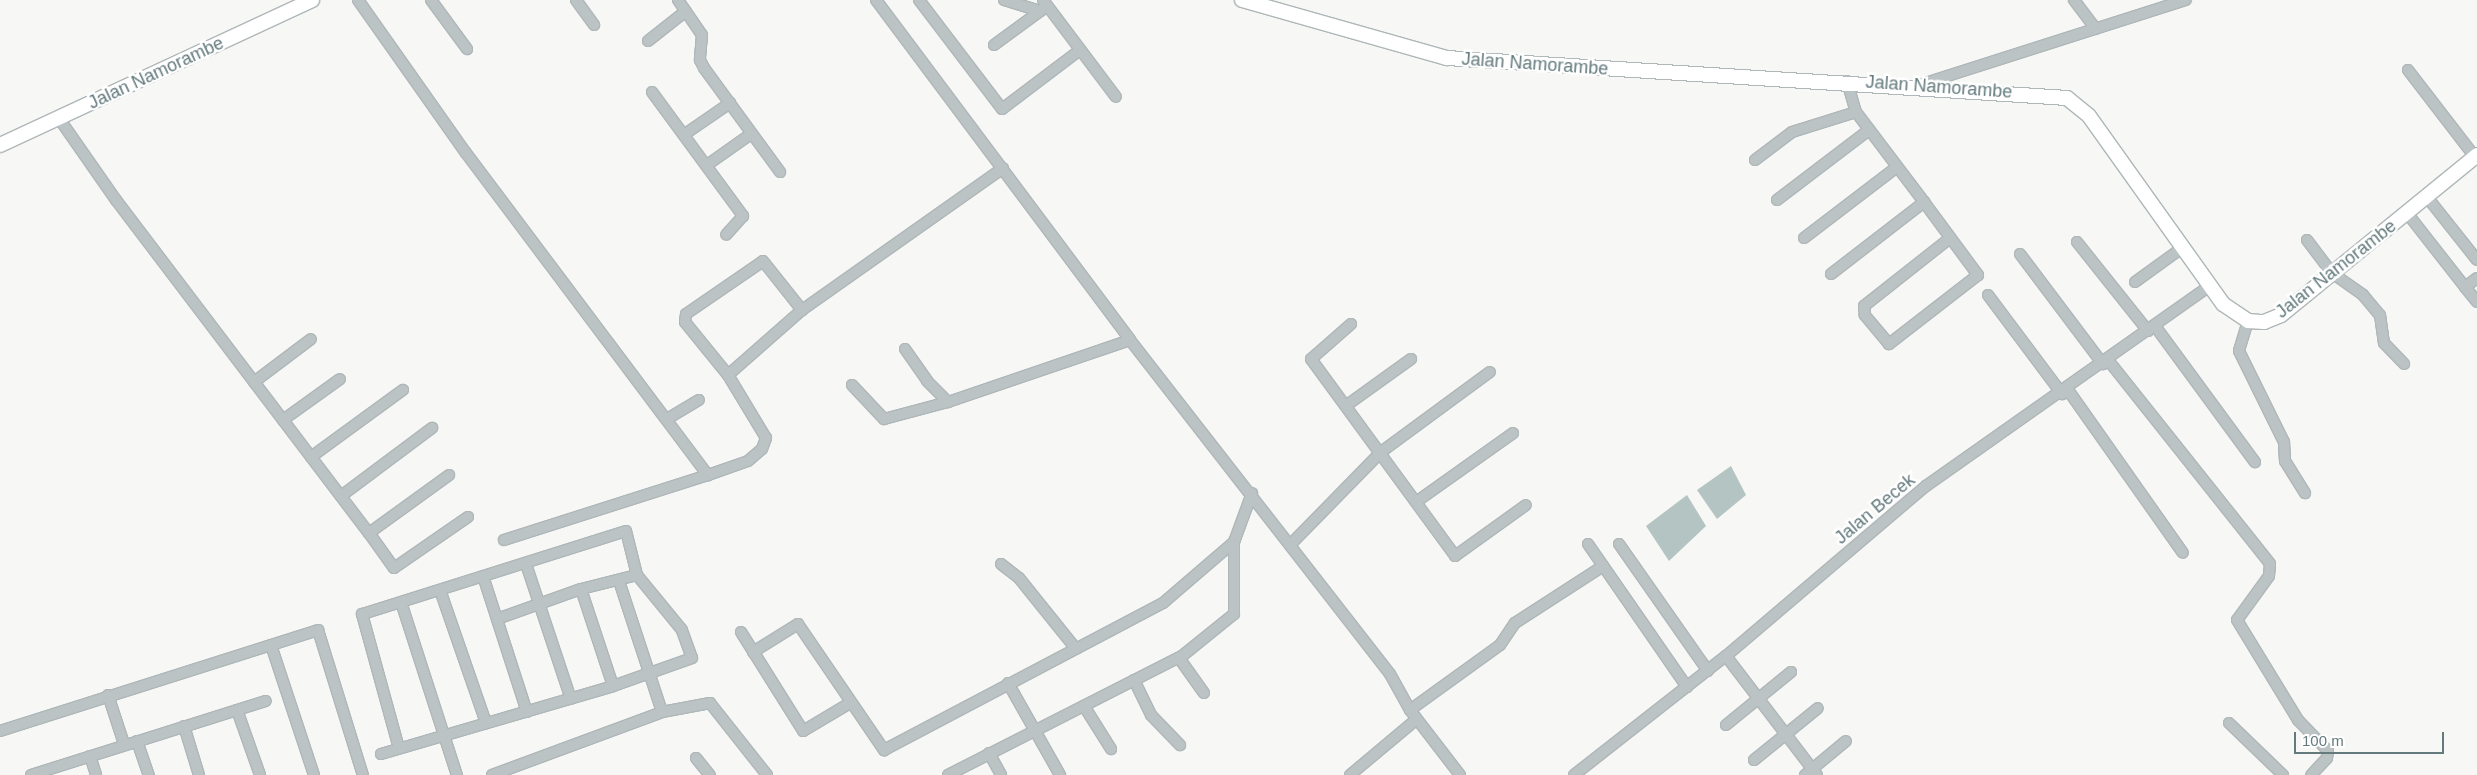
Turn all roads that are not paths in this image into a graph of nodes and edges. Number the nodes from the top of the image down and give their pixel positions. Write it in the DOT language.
graph roads {
  1 [pos="312,0"];
  2 [pos="358,0"];
  3 [pos="431,0"];
  4 [pos="576,0"];
  5 [pos="678,0"];
  6 [pos="876,0"];
  7 [pos="919,0"];
  8 [pos="1004,0"];
  9 [pos="1242,0"];
  10 [pos="2074,0"];
  11 [pos="2186,0"];
  12 [pos="1024,3"];
  13 [pos="1043,6"];
  14 [pos="686,11"];
  15 [pos="594,25"];
  16 [pos="2096,29"];
  17 [pos="648,41"];
  18 [pos="994,45"];
  19 [pos="467,49"];
  20 [pos="1080,50"];
  21 [pos="2408,70"];
  22 [pos="1847,81"];
  23 [pos="1916,86"];
  24 [pos="652,92"];
  25 [pos="1116,97"];
  26 [pos="730,103"];
  27 [pos="1856,112"];
  28 [pos="58,117"];
  29 [pos="1870,130"];
  30 [pos="685,134"];
  31 [pos="751,134"];
  32 [pos="0,145"];
  33 [pos="2476,156"];
  34 [pos="1755,160"];
  35 [pos="707,165"];
  36 [pos="1897,167"];
  37 [pos="1003,168"];
  38 [pos="780,172"];
  39 [pos="2427,197"];
  40 [pos="1777,200"];
  41 [pos="1924,202"];
  42 [pos="2407,213"];
  43 [pos="726,235"];
  44 [pos="1804,238"];
  45 [pos="1950,238"];
  46 [pos="2307,240"];
  47 [pos="2077,242"];
  48 [pos="2182,248"];
  49 [pos="2020,254"];
  50 [pos="2477,260"];
  51 [pos="2332,273"];
  52 [pos="1832,274"];
  53 [pos="2477,278"];
  54 [pos="2135,282"];
  55 [pos="2210,286"];
  56 [pos="2465,287"];
  57 [pos="1988,295"];
  58 [pos="2477,302"];
  59 [pos="802,310"];
  60 [pos="2248,321"];
  61 [pos="1351,324"];
  62 [pos="2151,329"];
  63 [pos="311,340"];
  64 [pos="1130,340"];
  65 [pos="905,349"];
  66 [pos="1411,359"];
  67 [pos="2106,362"];
  68 [pos="2404,364"];
  69 [pos="1490,372"];
  70 [pos="728,375"];
  71 [pos="340,379"];
  72 [pos="254,382"];
  73 [pos="852,385"];
  74 [pos="403,390"];
  75 [pos="2065,392"];
  76 [pos="699,400"];
  77 [pos="948,402"];
  78 [pos="1347,405"];
  79 [pos="666,419"];
  80 [pos="283,420"];
  81 [pos="432,428"];
  82 [pos="1513,433"];
  83 [pos="1381,452"];
  84 [pos="311,457"];
  85 [pos="2255,462"];
  86 [pos="449,475"];
  87 [pos="708,475"];
  88 [pos="1252,493"];
  89 [pos="2305,494"];
  90 [pos="341,496"];
  91 [pos="1416,502"];
  92 [pos="1526,504"];
  93 [pos="468,517"];
  94 [pos="369,533"];
  95 [pos="504,540"];
  96 [pos="1234,542"];
  97 [pos="1291,544"];
  98 [pos="1588,544"];
  99 [pos="1619,544"];
  100 [pos="2183,553"];
  101 [pos="526,564"];
  102 [pos="1001,564"];
  103 [pos="1603,566"];
  104 [pos="638,575"];
  105 [pos="483,576"];
  106 [pos="619,581"];
  107 [pos="581,589"];
  108 [pos="440,590"];
  109 [pos="401,602"];
  110 [pos="536,606"];
  111 [pos="497,619"];
  112 [pos="740,632"];
  113 [pos="271,645"];
  114 [pos="1076,648"];
  115 [pos="753,652"];
  116 [pos="1726,656"];
  117 [pos="1179,658"];
  118 [pos="1708,670"];
  119 [pos="1791,672"];
  120 [pos="652,673"];
  121 [pos="1134,680"];
  122 [pos="1008,683"];
  123 [pos="613,686"];
  124 [pos="1687,687"];
  125 [pos="1204,693"];
  126 [pos="108,695"];
  127 [pos="571,699"];
  128 [pos="1758,699"];
  129 [pos="266,701"];
  130 [pos="850,703"];
  131 [pos="1084,706"];
  132 [pos="1818,708"];
  133 [pos="237,710"];
  134 [pos="1410,710"];
  135 [pos="527,712"];
  136 [pos="662,712"];
  137 [pos="1417,719"];
  138 [pos="486,723"];
  139 [pos="2229,723"];
  140 [pos="1726,725"];
  141 [pos="184,726"];
  142 [pos="1035,730"];
  143 [pos="0,731"];
  144 [pos="1786,734"];
  145 [pos="446,735"];
  146 [pos="137,740"];
  147 [pos="1846,741"];
  148 [pos="124,744"];
  149 [pos="1180,745"];
  150 [pos="398,748"];
  151 [pos="1111,749"];
  152 [pos="989,753"];
  153 [pos="381,754"];
  154 [pos="90,756"];
  155 [pos="696,758"];
  156 [pos="1754,760"];
  157 [pos="1812,773"];
  158 [pos="31,775"];
  159 [pos="96,775"];
  160 [pos="148,775"];
  161 [pos="199,775"];
  162 [pos="260,775"];
  163 [pos="314,775"];
  164 [pos="363,775"];
  165 [pos="457,775"];
  166 [pos="492,775"];
  167 [pos="710,775"];
  168 [pos="768,775"];
  169 [pos="948,775"];
  170 [pos="1001,775"];
  171 [pos="1060,775"];
  172 [pos="1350,775"];
  173 [pos="1460,775"];
  174 [pos="1574,775"];
  175 [pos="2283,775"];
  176 [pos="2311,775"];
  1 -- 28 [label="main road, Jalan Namorambe"];
  2 -- 79 [label="street"];
  3 -- 19 [label="street"];
  4 -- 15 [label="street"];
  5 -- 14 [label="street"];
  6 -- 37 [label="street"];
  7 -- 20 [label="street"];
  8 -- 12 [label="street"];
  9 -- 22 [label="main road, Jalan Namorambe"];
  10 -- 16 [label="street"];
  11 -- 16 [label="street"];
  12 -- 13 [label="street"];
  13 -- 18 [label="street"];
  13 -- 20 [label="street"];
  14 -- 17 [label="street"];
  14 -- 26 [label="street"];
  16 -- 23 [label="street"];
  20 -- 25 [label="street"];
  21 -- 33 [label="street"];
  22 -- 23 [label="main road, Jalan Namorambe"];
  22 -- 27 [label="street"];
  23 -- 48 [label="main road, Jalan Namorambe"];
  24 -- 30 [label="street"];
  26 -- 30 [label="street"];
  26 -- 31 [label="street"];
  27 -- 29 [label="street"];
  27 -- 34 [label="street"];
  28 -- 32 [label="main road, Jalan Namorambe"];
  28 -- 72 [label="street"];
  29 -- 36 [label="street"];
  29 -- 40 [label="street"];
  30 -- 35 [label="street"];
  31 -- 35 [label="street"];
  31 -- 38 [label="street"];
  33 -- 39 [label="main road, Jalan Namorambe"];
  35 -- 43 [label="street"];
  36 -- 41 [label="street"];
  36 -- 44 [label="street"];
  37 -- 59 [label="street"];
  37 -- 64 [label="street"];
  39 -- 42 [label="main road, Jalan Namorambe"];
  39 -- 50 [label="street"];
  41 -- 45 [label="street"];
  41 -- 52 [label="street"];
  42 -- 51 [label="main road, Jalan Namorambe"];
  42 -- 56 [label="street"];
  45 -- 45 [label="street"];
  46 -- 51 [label="street"];
  47 -- 62 [label="street"];
  48 -- 54 [label="street"];
  48 -- 55 [label="main road, Jalan Namorambe"];
  49 -- 67 [label="street"];
  51 -- 60 [label="main road, Jalan Namorambe"];
  51 -- 68 [label="street"];
  53 -- 56 [label="street"];
  55 -- 60 [label="main road, Jalan Namorambe"];
  55 -- 62 [label="street, Jalan Becek"];
  56 -- 58 [label="street"];
  57 -- 75 [label="street"];
  59 -- 70 [label="street"];
  59 -- 70 [label="street"];
  60 -- 89 [label="street"];
  61 -- 78 [label="street"];
  62 -- 67 [label="street, Jalan Becek"];
  62 -- 85 [label="street"];
  63 -- 72 [label="street"];
  64 -- 77 [label="street"];
  64 -- 88 [label="street"];
  65 -- 77 [label="street"];
  66 -- 78 [label="street"];
  67 -- 75 [label="street, Jalan Becek"];
  67 -- 176 [label="street"];
  69 -- 83 [label="street"];
  70 -- 87 [label="street"];
  71 -- 80 [label="street"];
  72 -- 80 [label="street"];
  73 -- 77 [label="street"];
  74 -- 84 [label="street"];
  75 -- 100 [label="street"];
  75 -- 116 [label="street, Jalan Becek"];
  76 -- 79 [label="street"];
  78 -- 83 [label="street"];
  79 -- 87 [label="street"];
  80 -- 84 [label="street"];
  81 -- 90 [label="street"];
  82 -- 91 [label="street"];
  83 -- 91 [label="street"];
  83 -- 97 [label="street"];
  84 -- 90 [label="street"];
  86 -- 94 [label="street"];
  87 -- 95 [label="street"];
  88 -- 96 [label="street"];
  88 -- 97 [label="street"];
  90 -- 94 [label="street"];
  91 -- 92 [label="street"];
  93 -- 94 [label="street"];
  96 -- 114 [label="street"];
  96 -- 117 [label="street"];
  97 -- 134 [label="street"];
  98 -- 103 [label="street"];
  99 -- 118 [label="street"];
  101 -- 104 [label="street"];
  101 -- 105 [label="street"];
  101 -- 110 [label="street"];
  102 -- 114 [label="street"];
  103 -- 124 [label="street"];
  103 -- 134 [label="street"];
  104 -- 106 [label="street"];
  104 -- 120 [label="street"];
  105 -- 108 [label="street"];
  105 -- 111 [label="street"];
  106 -- 107 [label="street"];
  106 -- 120 [label="street"];
  107 -- 110 [label="street"];
  107 -- 123 [label="street"];
  108 -- 109 [label="street"];
  108 -- 138 [label="street"];
  109 -- 145 [label="street"];
  109 -- 150 [label="street"];
  110 -- 111 [label="street"];
  110 -- 127 [label="street"];
  111 -- 135 [label="street"];
  112 -- 115 [label="street"];
  113 -- 126 [label="street"];
  113 -- 163 [label="street"];
  113 -- 164 [label="street"];
  114 -- 122 [label="street"];
  115 -- 130 [label="street"];
  115 -- 130 [label="street"];
  116 -- 118 [label="street, Jalan Becek"];
  116 -- 128 [label="street"];
  117 -- 121 [label="street"];
  117 -- 125 [label="street"];
  118 -- 124 [label="street, Jalan Becek"];
  119 -- 128 [label="street"];
  120 -- 123 [label="street"];
  120 -- 136 [label="street"];
  121 -- 131 [label="street"];
  121 -- 149 [label="street"];
  122 -- 130 [label="street"];
  122 -- 142 [label="street"];
  123 -- 127 [label="street"];
  124 -- 174 [label="street, Jalan Becek"];
  126 -- 143 [label="street"];
  126 -- 148 [label="street"];
  127 -- 135 [label="street"];
  128 -- 140 [label="street"];
  128 -- 144 [label="street"];
  129 -- 133 [label="street"];
  131 -- 142 [label="street"];
  131 -- 151 [label="street"];
  132 -- 144 [label="street"];
  133 -- 141 [label="street"];
  133 -- 162 [label="street"];
  134 -- 137 [label="street"];
  135 -- 138 [label="street"];
  136 -- 166 [label="street"];
  136 -- 168 [label="street"];
  137 -- 172 [label="street"];
  137 -- 173 [label="street"];
  138 -- 145 [label="street"];
  139 -- 175 [label="street"];
  141 -- 146 [label="street"];
  141 -- 161 [label="street"];
  142 -- 152 [label="street"];
  142 -- 171 [label="street"];
  144 -- 156 [label="street"];
  144 -- 157 [label="street"];
  145 -- 150 [label="street"];
  145 -- 165 [label="street"];
  146 -- 148 [label="street"];
  146 -- 160 [label="street"];
  147 -- 157 [label="street"];
  148 -- 154 [label="street"];
  150 -- 153 [label="street"];
  152 -- 169 [label="street"];
  152 -- 170 [label="street"];
  154 -- 158 [label="street"];
  154 -- 159 [label="street"];
  155 -- 167 [label="street"];
}
